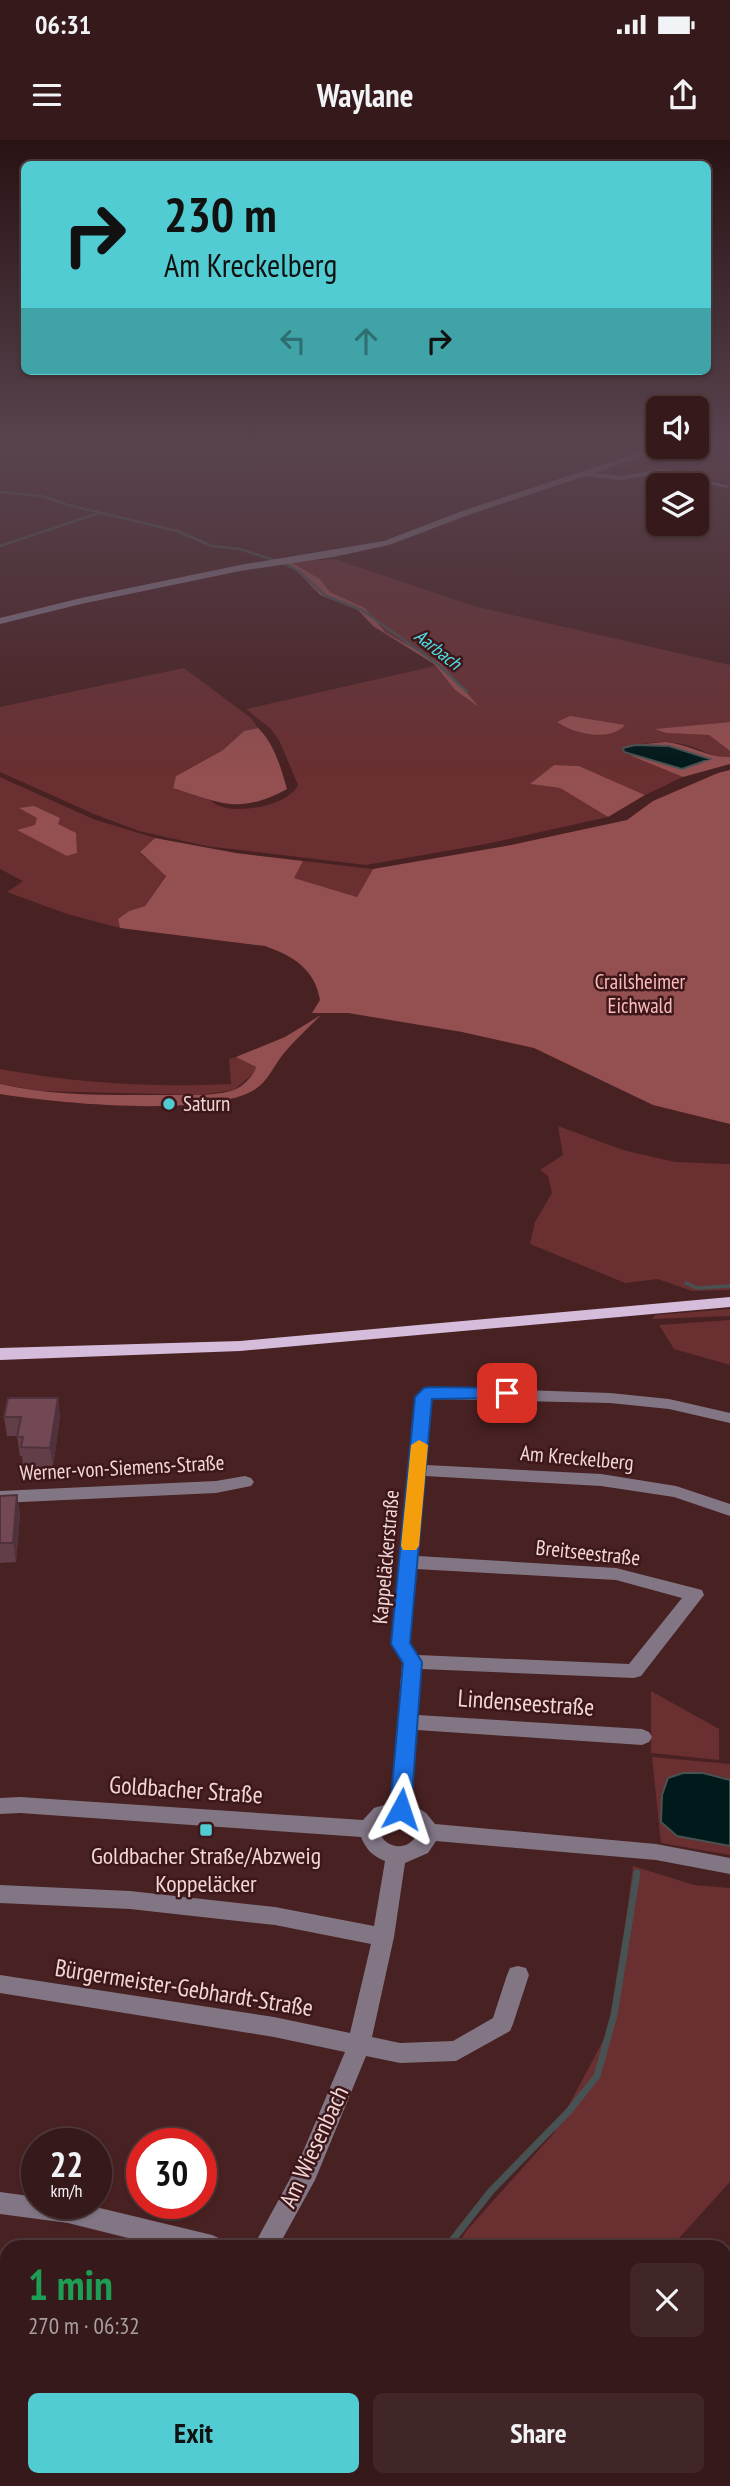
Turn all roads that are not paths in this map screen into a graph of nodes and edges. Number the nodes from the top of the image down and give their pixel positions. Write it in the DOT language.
graph roads {
  1 [pos="322,554"];
  2 [pos="0,621"];
  3 [pos="730,1302"];
  4 [pos="0,1354"];
  5 [pos="730,1418"];
  6 [pos="417,1471"];
  7 [pos="245,1482"];
  8 [pos="0,1497"];
  9 [pos="730,1510"];
  10 [pos="408,1562"];
  11 [pos="412,1662"];
  12 [pos="408,1722"];
  13 [pos="642,1737"];
  14 [pos="0,1806"];
  15 [pos="401,1809"];
  16 [pos="369,1829"];
  17 [pos="428,1832"];
  18 [pos="396,1856"];
  19 [pos="730,1866"];
  20 [pos="0,1894"];
  21 [pos="383,1937"];
  22 [pos="518,1975"];
  23 [pos="0,1984"];
  24 [pos="359,2045"];
  25 [pos="0,2203"];
  26 [pos="183,2240"];
  27 [pos="269,2240"];
  1 -- 2 [label="street"];
  3 -- 4 [label="main road"];
  5 -- 6 [label="street, Kappeläckerstraße"];
  6 -- 9 [label="street, Am Kreckelberg"];
  6 -- 10 [label="street, Kappeläckerstraße"];
  7 -- 8 [label="street, Werner-von-Siemens-Straße"];
  10 -- 11 [label="street, Kappeläckerstraße"];
  10 -- 11 [label="street, Breitseestraße"];
  11 -- 12 [label="street, Kappeläckerstraße"];
  12 -- 13 [label="street, Lindenseestraße"];
  12 -- 15 [label="street, Kappeläckerstraße"];
  14 -- 16 [label="street, Goldbacher Straße"];
  15 -- 16 [label="street"];
  15 -- 17 [label="street"];
  16 -- 18 [label="street"];
  17 -- 18 [label="street"];
  17 -- 19 [label="street"];
  18 -- 21 [label="street, Am Wiesenbach"];
  20 -- 21 [label="street"];
  21 -- 24 [label="street, Am Wiesenbach"];
  22 -- 24 [label="street"];
  23 -- 24 [label="street, Bürgermeister-Gebhardt-Straße"];
  24 -- 27 [label="street, Am Wiesenbach"];
  25 -- 26 [label="street"];
}
